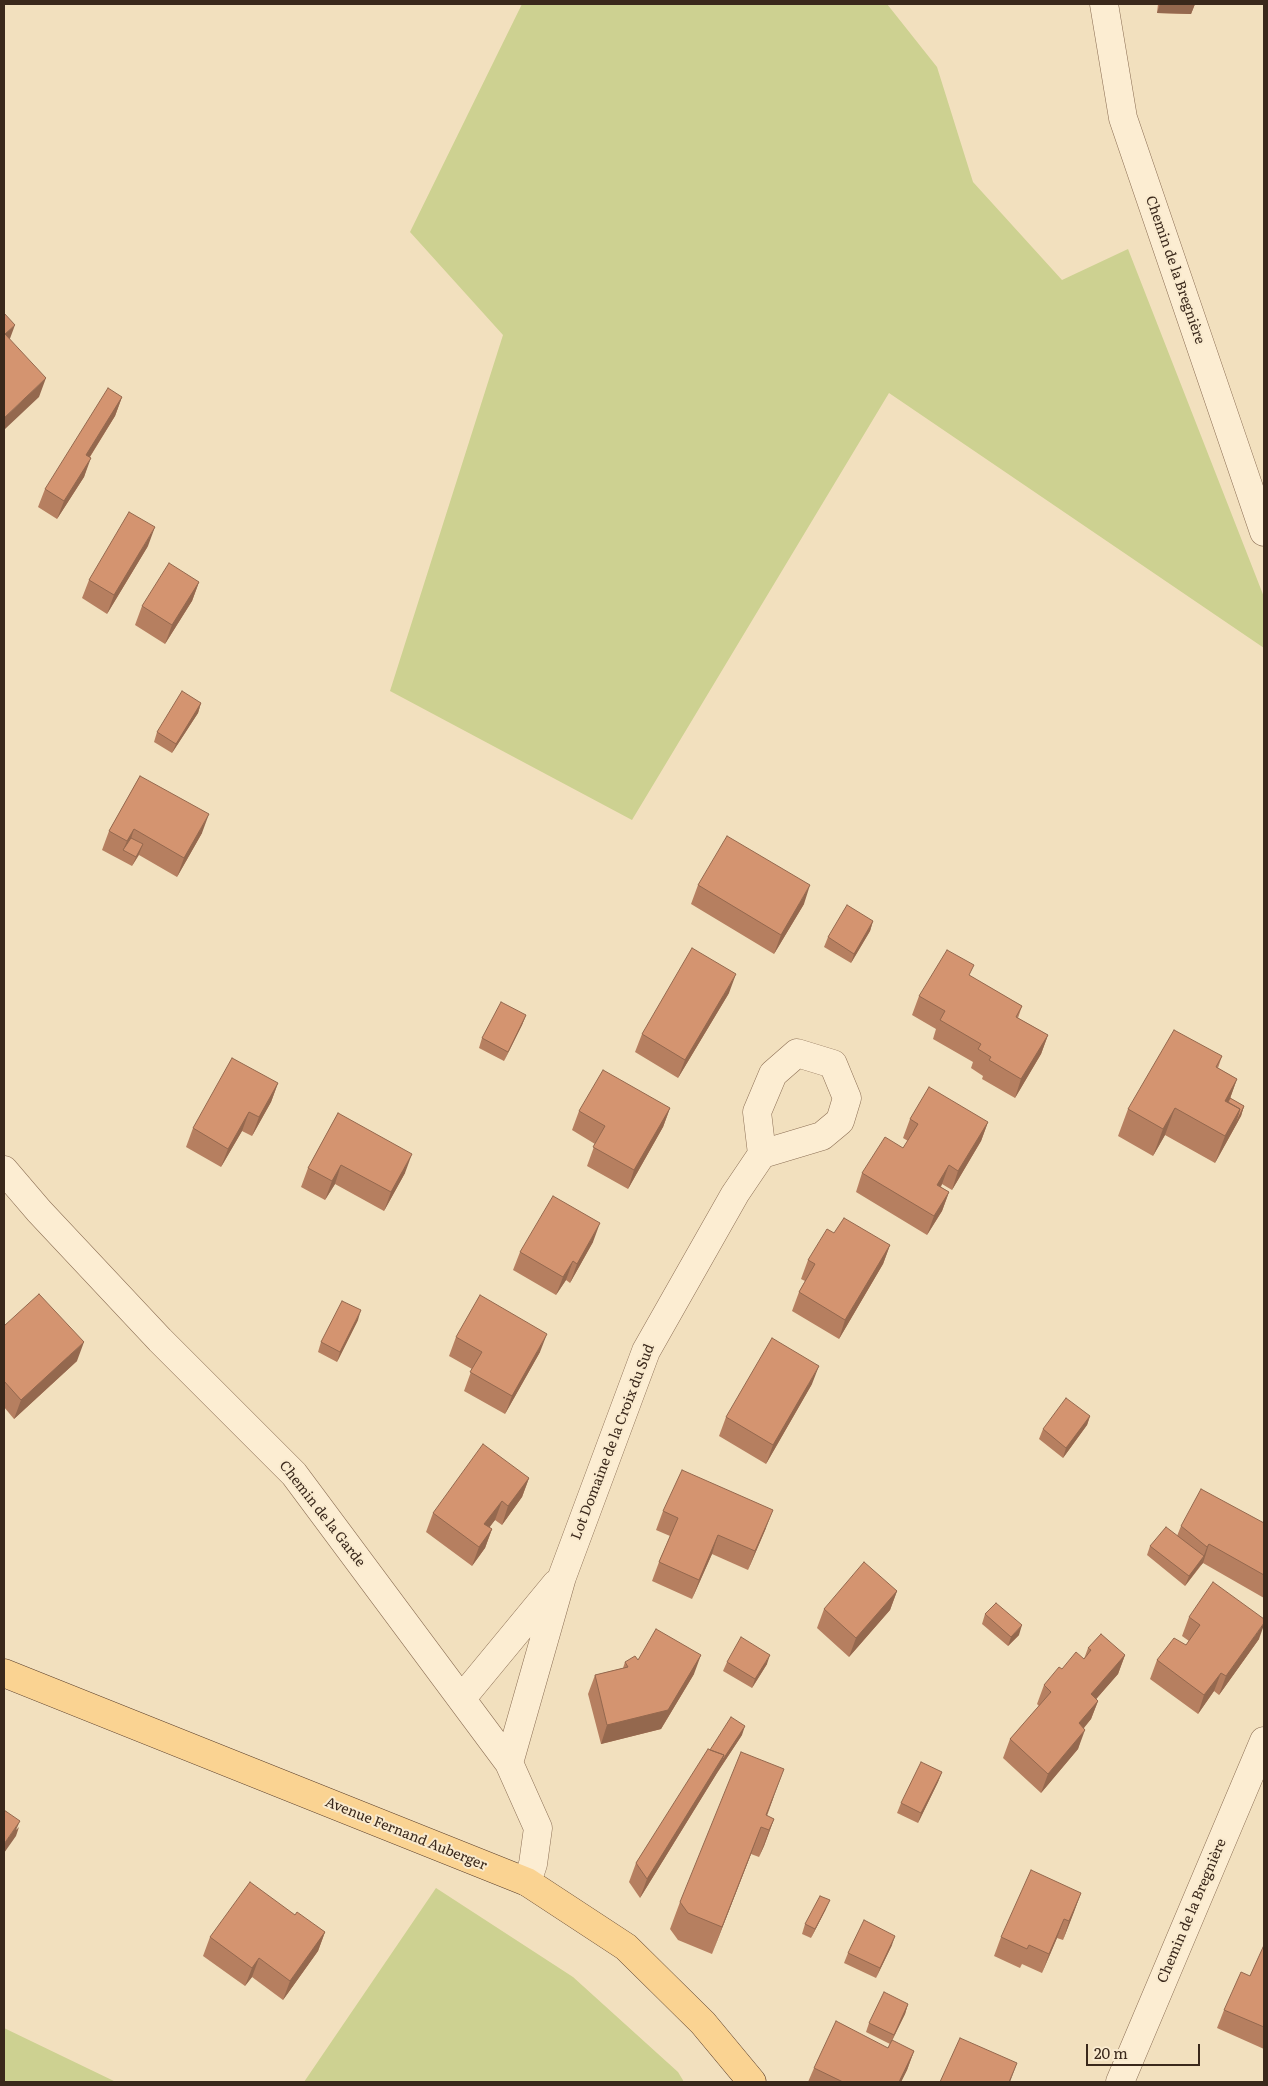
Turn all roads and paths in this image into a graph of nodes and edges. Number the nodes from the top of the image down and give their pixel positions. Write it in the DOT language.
graph roads {
  1 [pos="1104,4"];
  2 [pos="1264,532"];
  3 [pos="762,1154"];
  4 [pos="4,1170"];
  5 [pos="562,1577"];
  6 [pos="4,1673"];
  7 [pos="462,1698"];
  8 [pos="1264,1741"];
  9 [pos="510,1762"];
  10 [pos="527,1882"];
  11 [pos="752,2082"];
  12 [pos="1120,2082"];
  1 -- 2 [label="street, Chemin de la Bregnière"];
  3 -- 5 [label="street, Lot Domaine de la Croix du Sud"];
  4 -- 7 [label="street, Chemin de la Garde"];
  5 -- 7 [label="street, Lot Domaine de la Croix du Sud"];
  5 -- 9 [label="street, Lot Domaine de la Croix du Sud"];
  6 -- 10 [label="main road, Avenue Fernand Auberger"];
  7 -- 9 [label="street, Chemin de la Garde"];
  8 -- 12 [label="street, Chemin de la Bregnière"];
  9 -- 10 [label="street, Chemin de la Garde"];
  10 -- 11 [label="main road, Avenue Fernand Auberger"];
}
